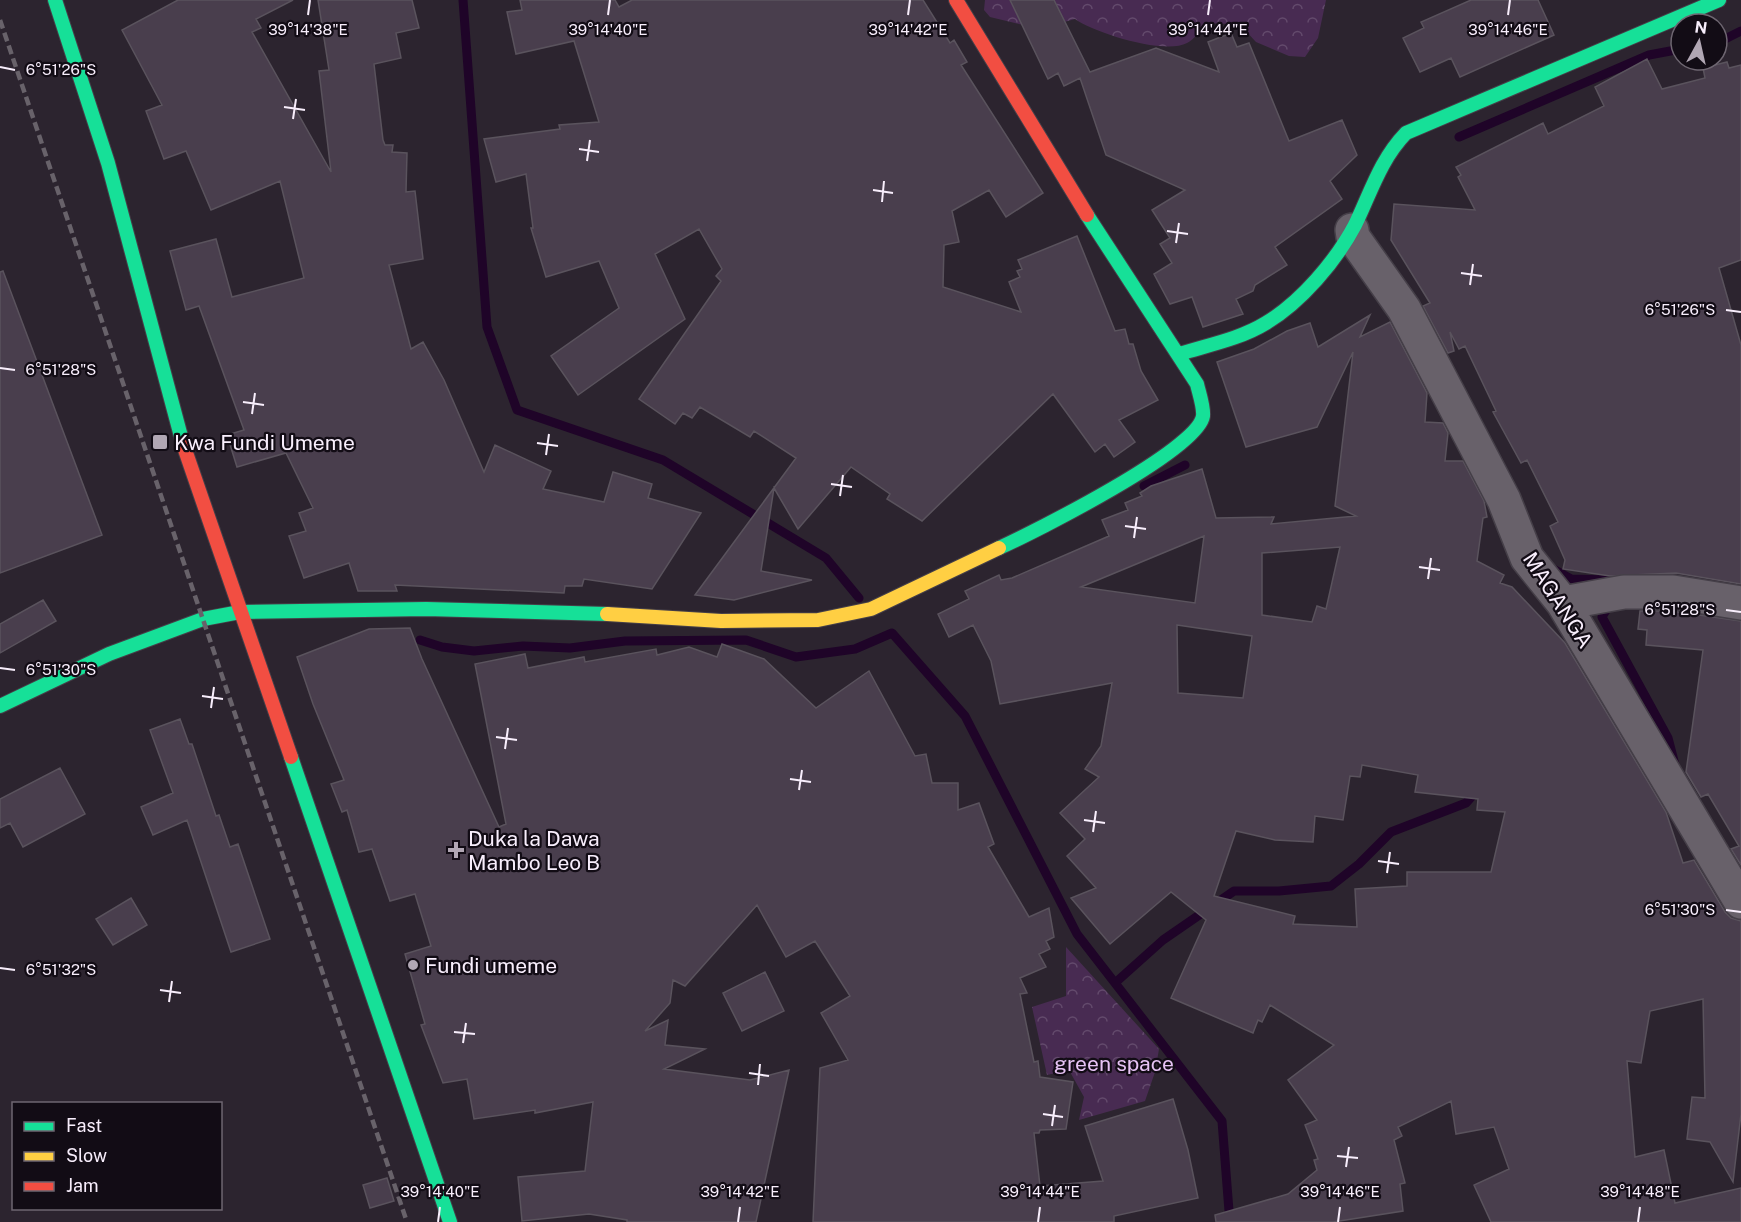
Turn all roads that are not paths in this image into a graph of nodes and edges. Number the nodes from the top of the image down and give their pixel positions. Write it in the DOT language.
graph roads {
  1 [pos="54,0"];
  2 [pos="956,0"];
  3 [pos="1719,0"];
  4 [pos="1352,230"];
  5 [pos="1179,354"];
  6 [pos="1563,603"];
  7 [pos="1741,603"];
  8 [pos="240,612"];
  9 [pos="0,706"];
  10 [pos="1741,902"];
  11 [pos="450,1222"];
  1 -- 8 [label="street"];
  2 -- 5 [label="street"];
  3 -- 4 [label="street"];
  4 -- 5 [label="street"];
  4 -- 6 [label="street, MAGANGA"];
  5 -- 8 [label="street"];
  6 -- 7 [label="street"];
  6 -- 10 [label="street, MAGANGA"];
  8 -- 9 [label="street"];
  8 -- 11 [label="street"];
}
